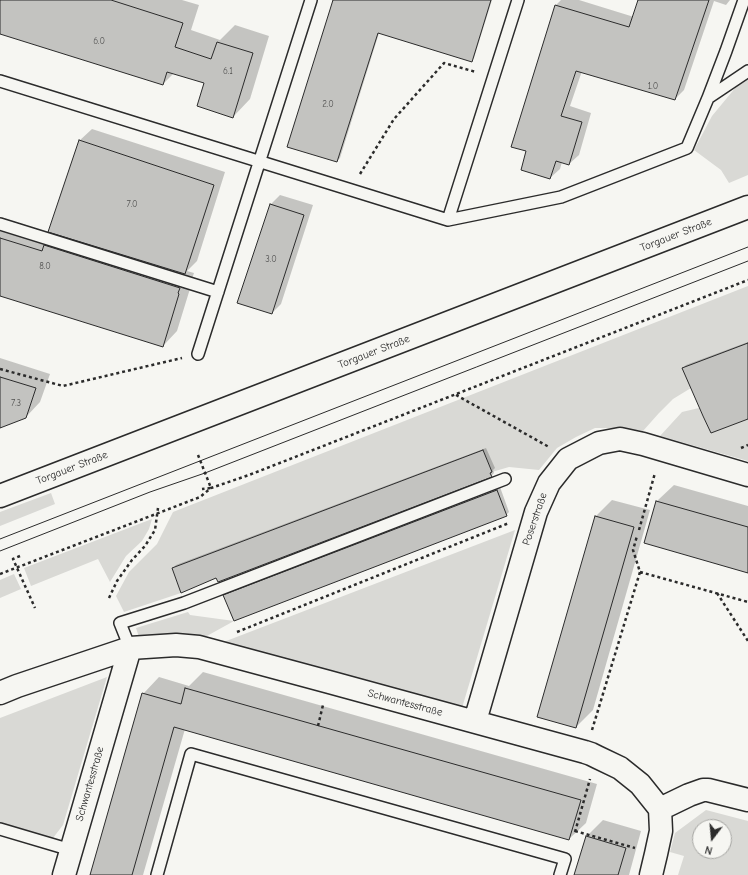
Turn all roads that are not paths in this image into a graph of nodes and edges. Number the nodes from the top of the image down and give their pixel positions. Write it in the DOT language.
graph roads {
  1 [pos="310,0"];
  2 [pos="518,0"];
  3 [pos="744,0"];
  4 [pos="748,71"];
  5 [pos="0,81"];
  6 [pos="708,98"];
  7 [pos="259,162"];
  8 [pos="748,207"];
  9 [pos="448,220"];
  10 [pos="0,224"];
  11 [pos="218,292"];
  12 [pos="198,354"];
  13 [pos="748,475"];
  14 [pos="505,479"];
  15 [pos="0,496"];
  16 [pos="130,648"];
  17 [pos="0,693"];
  18 [pos="475,722"];
  19 [pos="748,800"];
  20 [pos="660,809"];
  21 [pos="0,829"];
  22 [pos="71,850"];
  23 [pos="64,875"];
  24 [pos="157,875"];
  25 [pos="560,875"];
  26 [pos="651,875"];
  1 -- 7 [label="lane"];
  2 -- 9 [label="lane"];
  3 -- 6 [label="lane"];
  4 -- 6 [label="lane"];
  5 -- 7 [label="lane"];
  6 -- 9 [label="lane"];
  7 -- 9 [label="lane"];
  7 -- 11 [label="lane"];
  8 -- 15 [label="street, Torgauer Straße"];
  10 -- 11 [label="lane"];
  11 -- 12 [label="lane"];
  13 -- 18 [label="street, Poserstraße"];
  14 -- 16 [label="lane"];
  16 -- 17 [label="street, Schwantesstraße"];
  16 -- 18 [label="street, Schwantesstraße"];
  16 -- 22 [label="street, Schwantesstraße"];
  18 -- 20 [label="street, Schwantesstraße"];
  19 -- 20 [label="street"];
  20 -- 26 [label="street"];
  21 -- 22 [label="lane"];
  22 -- 23 [label="street, Schwantesstraße"];
  24 -- 25 [label="lane"];
}
